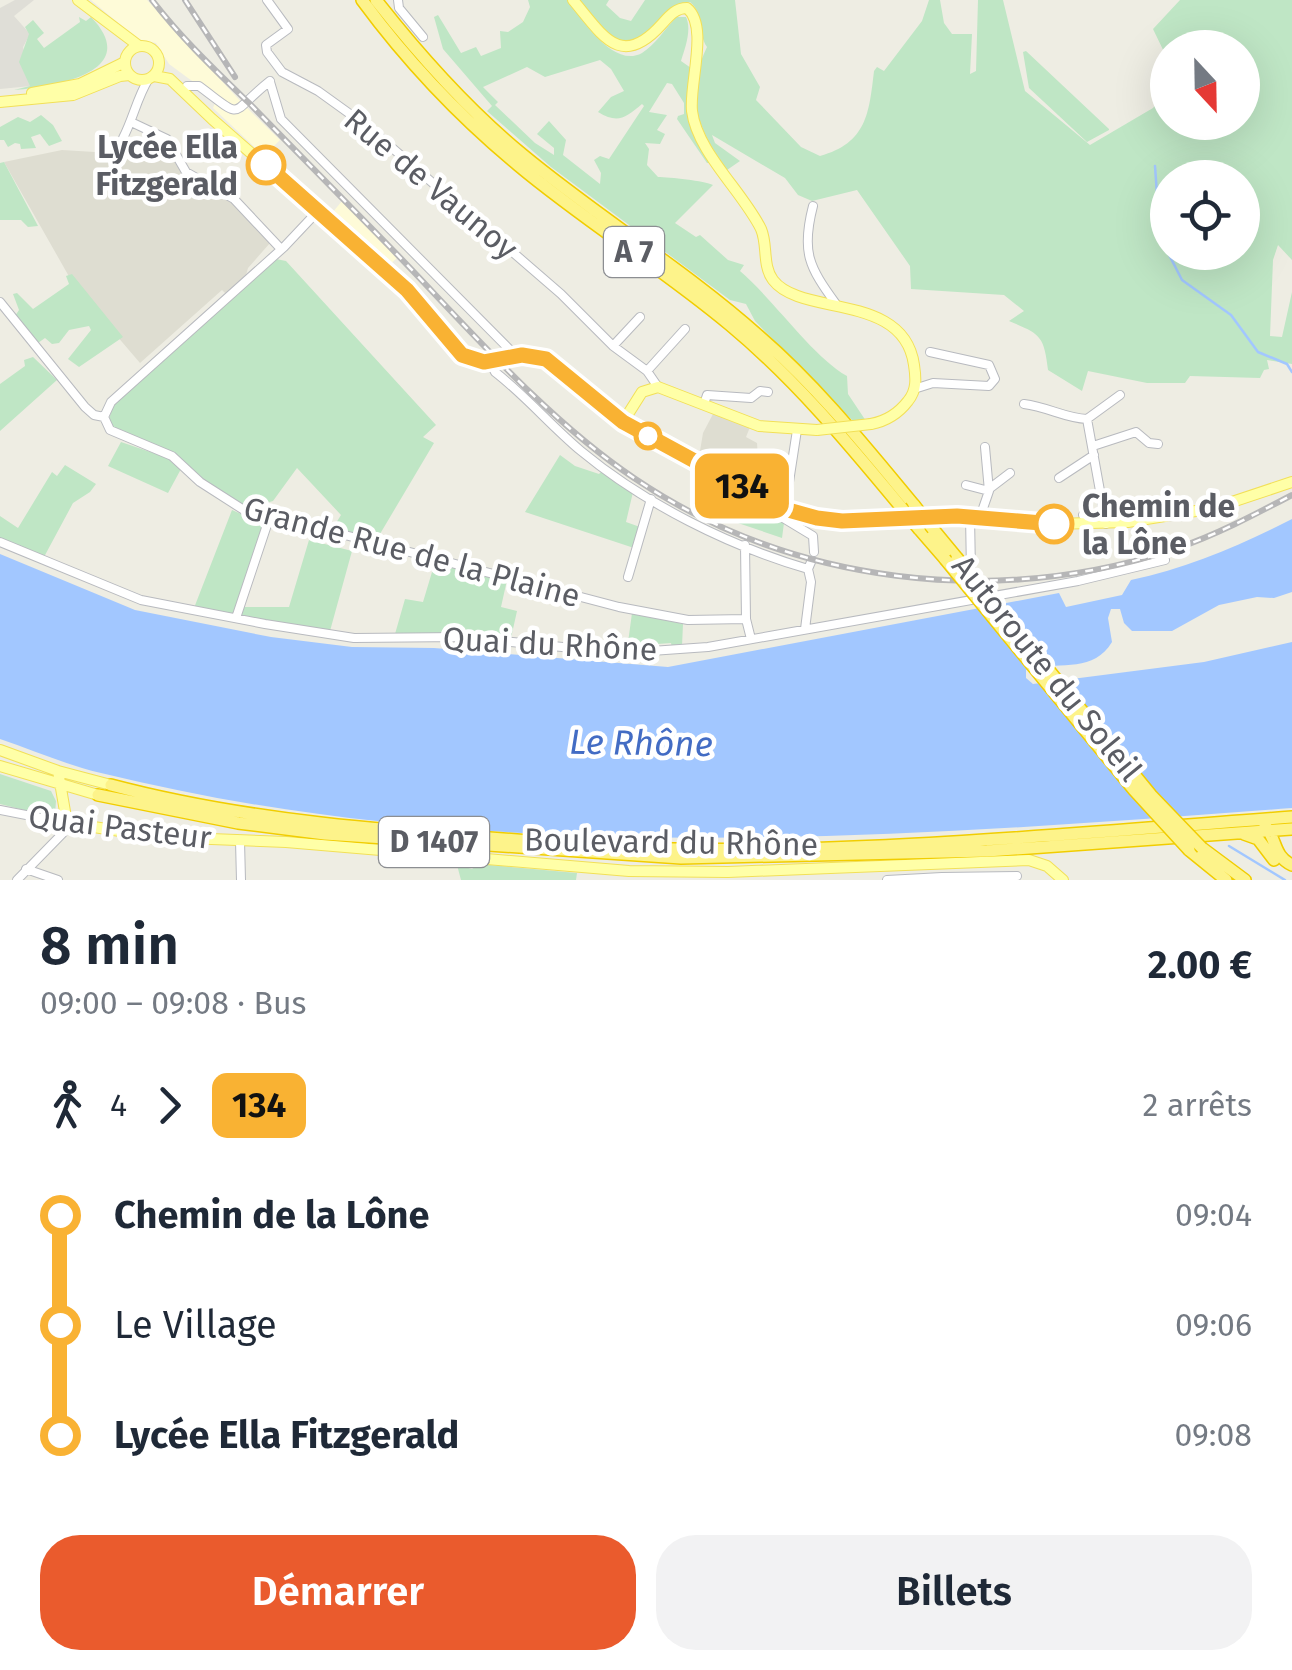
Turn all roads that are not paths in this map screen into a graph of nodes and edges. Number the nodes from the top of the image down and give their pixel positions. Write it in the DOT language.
graph roads {
  1 [pos="78,0"];
  2 [pos="267,0"];
  3 [pos="362,0"];
  4 [pos="376,0"];
  5 [pos="398,0"];
  6 [pos="573,0"];
  7 [pos="423,36"];
  8 [pos="131,54"];
  9 [pos="160,61"];
  10 [pos="282,72"];
  11 [pos="170,79"];
  12 [pos="142,80"];
  13 [pos="270,82"];
  14 [pos="187,86"];
  15 [pos="0,99"];
  16 [pos="131,122"];
  17 [pos="234,137"];
  18 [pos="123,138"];
  19 [pos="813,206"];
  20 [pos="316,212"];
  21 [pos="281,249"];
  22 [pos="0,302"];
  23 [pos="836,304"];
  24 [pos="640,316"];
  25 [pos="684,330"];
  26 [pos="613,346"];
  27 [pos="930,352"];
  28 [pos="503,359"];
  29 [pos="647,372"];
  30 [pos="658,386"];
  31 [pos="914,389"];
  32 [pos="768,392"];
  33 [pos="1120,395"];
  34 [pos="704,404"];
  35 [pos="1024,404"];
  36 [pos="104,417"];
  37 [pos="1088,420"];
  38 [pos="623,422"];
  39 [pos="797,430"];
  40 [pos="1158,444"];
  41 [pos="985,447"];
  42 [pos="1094,451"];
  43 [pos="1010,473"];
  44 [pos="1060,478"];
  45 [pos="1292,482"];
  46 [pos="966,485"];
  47 [pos="989,490"];
  48 [pos="652,499"];
  49 [pos="766,500"];
  50 [pos="907,506"];
  51 [pos="1083,514"];
  52 [pos="975,516"];
  53 [pos="1106,518"];
  54 [pos="269,519"];
  55 [pos="0,542"];
  56 [pos="745,545"];
  57 [pos="951,559"];
  58 [pos="1165,560"];
  59 [pos="811,561"];
  60 [pos="972,572"];
  61 [pos="628,576"];
  62 [pos="236,618"];
  63 [pos="746,619"];
  64 [pos="805,629"];
  65 [pos="750,639"];
  66 [pos="0,750"];
  67 [pos="0,766"];
  68 [pos="58,772"];
  69 [pos="24,774"];
  70 [pos="111,785"];
  71 [pos="68,787"];
  72 [pos="98,796"];
  73 [pos="62,799"];
  74 [pos="0,810"];
  75 [pos="67,823"];
  76 [pos="1292,823"];
  77 [pos="1166,827"];
  78 [pos="1270,830"];
  79 [pos="1240,832"];
  80 [pos="240,841"];
  81 [pos="1196,849"];
  82 [pos="1269,852"];
  83 [pos="942,864"];
  84 [pos="1292,868"];
  85 [pos="26,869"];
  86 [pos="728,876"];
  87 [pos="1017,876"];
  88 [pos="942,878"];
  89 [pos="17,880"];
  90 [pos="58,880"];
  91 [pos="241,880"];
  92 [pos="888,880"];
  93 [pos="1064,880"];
  94 [pos="1226,880"];
  95 [pos="1245,880"];
  1 -- 8 [label="main road"];
  2 -- 10 [label="street"];
  3 -- 50 [label="highway, Autoroute du Soleil / A 7"];
  4 -- 50 [label="highway, Autoroute du Soleil / A 7"];
  5 -- 7 [label="street"];
  6 -- 23 [label="main road"];
  8 -- 9 [label="main road"];
  8 -- 12 [label="main road"];
  8 -- 15 [label="main road"];
  9 -- 12 [label="main road"];
  9 -- 14 [label="main road"];
  10 -- 13 [label="street"];
  10 -- 26 [label="street, Rue de Vaunoy"];
  11 -- 12 [label="main road"];
  11 -- 14 [label="main road"];
  11 -- 17 [label="main road"];
  12 -- 15 [label="main road"];
  12 -- 16 [label="street"];
  13 -- 14 [label="street"];
  13 -- 28 [label="street"];
  14 -- 17 [label="main road"];
  16 -- 18 [label="street"];
  16 -- 21 [label="street"];
  17 -- 20 [label="main road"];
  19 -- 23 [label="street"];
  20 -- 21 [label="street"];
  20 -- 28 [label="main road"];
  21 -- 36 [label="street"];
  22 -- 36 [label="street, Grande Rue de la Plaine"];
  23 -- 31 [label="main road"];
  24 -- 26 [label="street"];
  25 -- 29 [label="street"];
  26 -- 29 [label="street, Rue de Vaunoy"];
  27 -- 31 [label="street"];
  28 -- 38 [label="main road"];
  28 -- 48 [label="street"];
  29 -- 30 [label="street, Rue de Vaunoy"];
  30 -- 34 [label="main road"];
  30 -- 38 [label="main road"];
  31 -- 39 [label="main road, bridge"];
  32 -- 34 [label="street"];
  33 -- 37 [label="street"];
  34 -- 39 [label="main road"];
  35 -- 37 [label="street"];
  36 -- 54 [label="street, Grande Rue de la Plaine"];
  37 -- 42 [label="street"];
  38 -- 49 [label="main road"];
  39 -- 49 [label="street"];
  40 -- 42 [label="street"];
  41 -- 47 [label="street"];
  42 -- 44 [label="street"];
  42 -- 53 [label="street"];
  43 -- 47 [label="street"];
  45 -- 53 [label="main road"];
  46 -- 47 [label="street"];
  47 -- 52 [label="street"];
  48 -- 56 [label="street"];
  48 -- 61 [label="street"];
  49 -- 52 [label="main road"];
  49 -- 59 [label="street"];
  50 -- 57 [label="highway, Autoroute du Soleil / A 7, bridge"];
  50 -- 57 [label="highway, Autoroute du Soleil / A 7, bridge"];
  51 -- 53 [label="street"];
  52 -- 53 [label="main road"];
  52 -- 60 [label="street"];
  54 -- 62 [label="street"];
  54 -- 63 [label="street, Grande Rue de la Plaine"];
  55 -- 62 [label="street, Quai du Rhône"];
  56 -- 59 [label="street"];
  56 -- 63 [label="street"];
  57 -- 81 [label="highway, Autoroute du Soleil / A 7, bridge"];
  58 -- 64 [label="street, Quai du Rhône"];
  59 -- 64 [label="street"];
  62 -- 65 [label="street, Quai du Rhône"];
  63 -- 65 [label="street"];
  64 -- 65 [label="street, Quai du Rhône"];
  66 -- 68 [label="main road, Boulevard du Rhône / D 1407"];
  67 -- 69 [label="main road, Boulevard du Rhône / D 1407"];
  68 -- 70 [label="main road, Boulevard du Rhône / D 1407"];
  68 -- 71 [label="main road"];
  69 -- 71 [label="main road, Boulevard du Rhône / D 1407"];
  69 -- 73 [label="main road"];
  70 -- 77 [label="highway, Boulevard du Rhône / D 1407"];
  71 -- 72 [label="main road, Boulevard du Rhône / D 1407"];
  71 -- 73 [label="main road"];
  72 -- 79 [label="highway, Boulevard du Rhône / D 1407"];
  73 -- 75 [label="main road"];
  74 -- 75 [label="street, Quai Pasteur"];
  75 -- 80 [label="main road, Quai Pasteur"];
  75 -- 85 [label="street"];
  76 -- 77 [label="highway, Boulevard du Rhône / D 1407"];
  76 -- 78 [label="highway"];
  77 -- 78 [label="highway"];
  78 -- 79 [label="highway, Boulevard du Rhône / D 1407"];
  78 -- 82 [label="highway"];
  78 -- 84 [label="highway"];
  79 -- 82 [label="highway"];
  80 -- 86 [label="main road, Quai Pasteur"];
  80 -- 91 [label="street"];
  81 -- 94 [label="highway, Autoroute du Soleil / A 7"];
  81 -- 95 [label="highway, Autoroute du Soleil / A 7"];
  82 -- 84 [label="highway"];
  83 -- 86 [label="main road, Quai Pasteur"];
  83 -- 88 [label="street"];
  83 -- 93 [label="main road, Quai Pasteur"];
  85 -- 89 [label="street"];
  85 -- 90 [label="street"];
  87 -- 88 [label="street"];
  88 -- 92 [label="street"];
}
